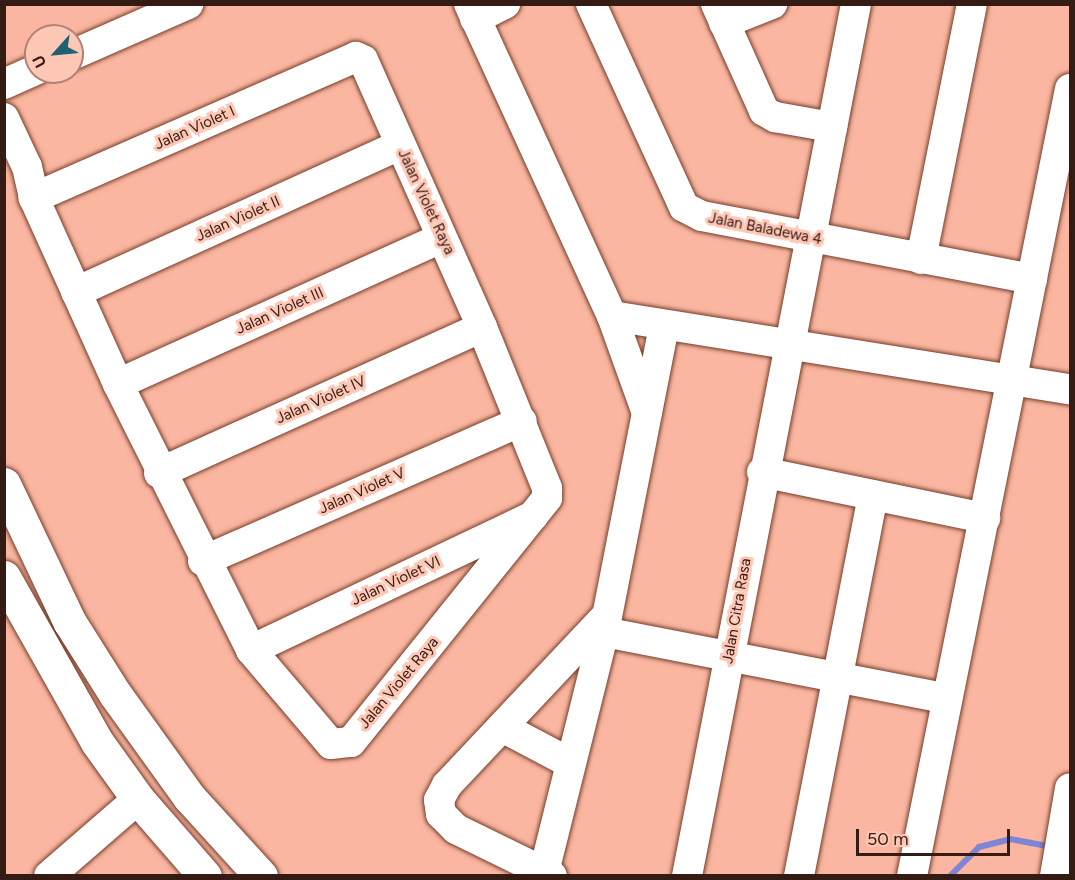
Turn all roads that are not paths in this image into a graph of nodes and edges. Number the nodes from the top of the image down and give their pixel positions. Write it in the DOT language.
graph roads {
  1 [pos="188,4"];
  2 [pos="506,4"];
  3 [pos="591,4"];
  4 [pos="772,4"];
  5 [pos="856,4"];
  6 [pos="972,4"];
  7 [pos="472,12"];
  8 [pos="720,14"];
  9 [pos="84,50"];
  10 [pos="356,57"];
  11 [pos="24,75"];
  12 [pos="4,84"];
  13 [pos="1071,89"];
  14 [pos="4,118"];
  15 [pos="832,127"];
  16 [pos="400,146"];
  17 [pos="4,154"];
  18 [pos="34,198"];
  19 [pos="442,238"];
  20 [pos="810,238"];
  21 [pos="921,259"];
  22 [pos="1032,279"];
  23 [pos="76,292"];
  24 [pos="612,316"];
  25 [pos="482,327"];
  26 [pos="664,327"];
  27 [pos="787,346"];
  28 [pos="1012,377"];
  29 [pos="118,384"];
  30 [pos="1071,389"];
  31 [pos="647,413"];
  32 [pos="522,421"];
  33 [pos="762,472"];
  34 [pos="159,473"];
  35 [pos="4,484"];
  36 [pos="873,495"];
  37 [pos="541,512"];
  38 [pos="985,518"];
  39 [pos="203,561"];
  40 [pos="4,577"];
  41 [pos="605,624"];
  42 [pos="251,650"];
  43 [pos="729,658"];
  44 [pos="835,678"];
  45 [pos="945,698"];
  46 [pos="502,727"];
  47 [pos="570,763"];
  48 [pos="1071,788"];
  49 [pos="138,800"];
  50 [pos="1058,858"];
  51 [pos="548,874"];
  52 [pos="49,876"];
  53 [pos="205,876"];
  54 [pos="261,876"];
  55 [pos="687,876"];
  56 [pos="799,876"];
  57 [pos="912,876"];
  1 -- 9 [label="street"];
  2 -- 7 [label="street"];
  3 -- 20 [label="street, Jalan Baladewa 4"];
  4 -- 8 [label="street"];
  5 -- 15 [label="street, Jalan Citra Rasa"];
  6 -- 21 [label="street"];
  7 -- 24 [label="street"];
  8 -- 15 [label="street"];
  10 -- 16 [label="street, Jalan Violet Raya"];
  10 -- 18 [label="street, Jalan Violet I"];
  11 -- 12 [label="street"];
  13 -- 22 [label="street"];
  14 -- 18 [label="street, Jalan Violet Raya"];
  15 -- 20 [label="street, Jalan Citra Rasa"];
  16 -- 19 [label="street, Jalan Violet Raya"];
  16 -- 23 [label="street, Jalan Violet II"];
  17 -- 18 [label="street, Jalan Violet Raya"];
  18 -- 23 [label="street, Jalan Violet Raya"];
  19 -- 25 [label="street, Jalan Violet Raya"];
  19 -- 29 [label="street, Jalan Violet III"];
  20 -- 21 [label="street, Jalan Baladewa 4"];
  20 -- 27 [label="street, Jalan Citra Rasa"];
  21 -- 22 [label="street, Jalan Baladewa 4"];
  22 -- 28 [label="street"];
  23 -- 29 [label="street, Jalan Violet Raya"];
  24 -- 26 [label="street"];
  24 -- 31 [label="street"];
  25 -- 32 [label="street, Jalan Violet Raya"];
  25 -- 34 [label="street, Jalan Violet IV"];
  26 -- 27 [label="street"];
  26 -- 31 [label="street"];
  27 -- 28 [label="street"];
  27 -- 33 [label="street, Jalan Citra Rasa"];
  28 -- 30 [label="street"];
  28 -- 38 [label="street"];
  29 -- 34 [label="street, Jalan Violet Raya"];
  31 -- 41 [label="street"];
  32 -- 37 [label="street, Jalan Violet Raya"];
  32 -- 39 [label="street, Jalan Violet V"];
  33 -- 36 [label="street"];
  33 -- 43 [label="street, Jalan Citra Rasa"];
  34 -- 39 [label="street, Jalan Violet Raya"];
  35 -- 54 [label="main road"];
  36 -- 38 [label="street"];
  36 -- 44 [label="street"];
  37 -- 42 [label="street, Jalan Violet VI"];
  37 -- 42 [label="street, Jalan Violet Raya"];
  38 -- 45 [label="street"];
  39 -- 42 [label="street, Jalan Violet Raya"];
  40 -- 49 [label="main road"];
  41 -- 43 [label="street"];
  41 -- 46 [label="street"];
  41 -- 47 [label="street"];
  43 -- 44 [label="street"];
  43 -- 55 [label="street, Jalan Citra Rasa"];
  44 -- 45 [label="street"];
  44 -- 56 [label="street"];
  45 -- 57 [label="street"];
  46 -- 47 [label="street"];
  46 -- 51 [label="street"];
  47 -- 51 [label="street"];
  48 -- 50 [label="street"];
  49 -- 52 [label="street"];
  49 -- 53 [label="main road"];
}
